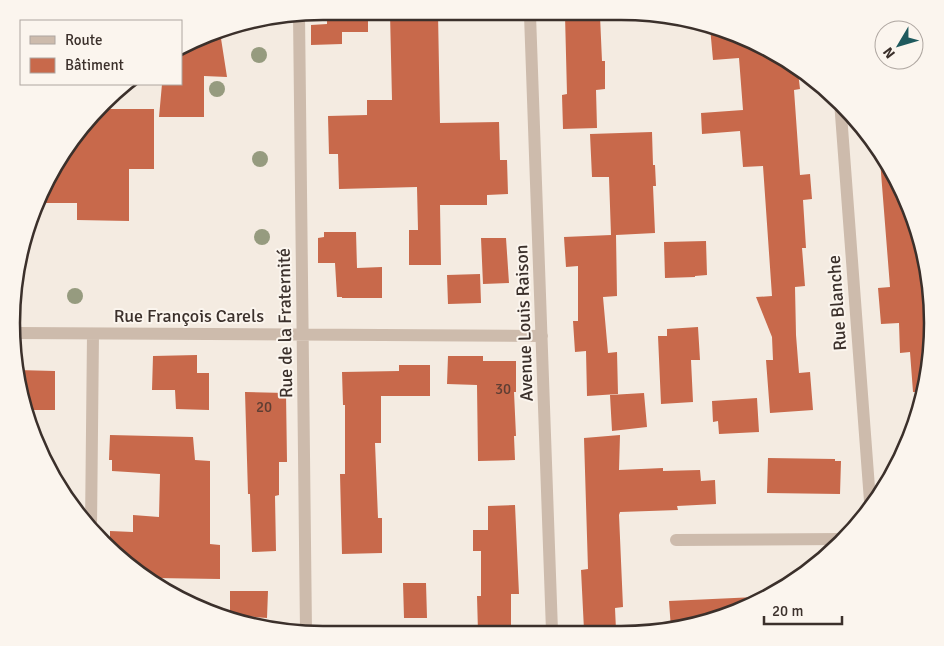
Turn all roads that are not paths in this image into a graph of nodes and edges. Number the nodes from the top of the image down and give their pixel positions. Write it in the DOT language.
graph roads {
  1 [pos="530,20"];
  2 [pos="299,21"];
  3 [pos="841,115"];
  4 [pos="21,333"];
  5 [pos="93,334"];
  6 [pos="302,334"];
  7 [pos="542,336"];
  8 [pos="870,496"];
  9 [pos="90,517"];
  10 [pos="676,540"];
  11 [pos="832,540"];
  12 [pos="306,625"];
  13 [pos="552,626"];
  1 -- 7 [label="street, Avenue Louis Raison"];
  2 -- 6 [label="street, Rue de la Fraternité"];
  3 -- 8 [label="street, Rue Blanche"];
  4 -- 5 [label="street, Rue François Carels"];
  5 -- 6 [label="street, Rue François Carels"];
  5 -- 9 [label="street"];
  6 -- 7 [label="street, Rue François Carels"];
  6 -- 12 [label="street, Rue de la Fraternité"];
  7 -- 13 [label="street, Avenue Louis Raison"];
  10 -- 11 [label="street"];
}
